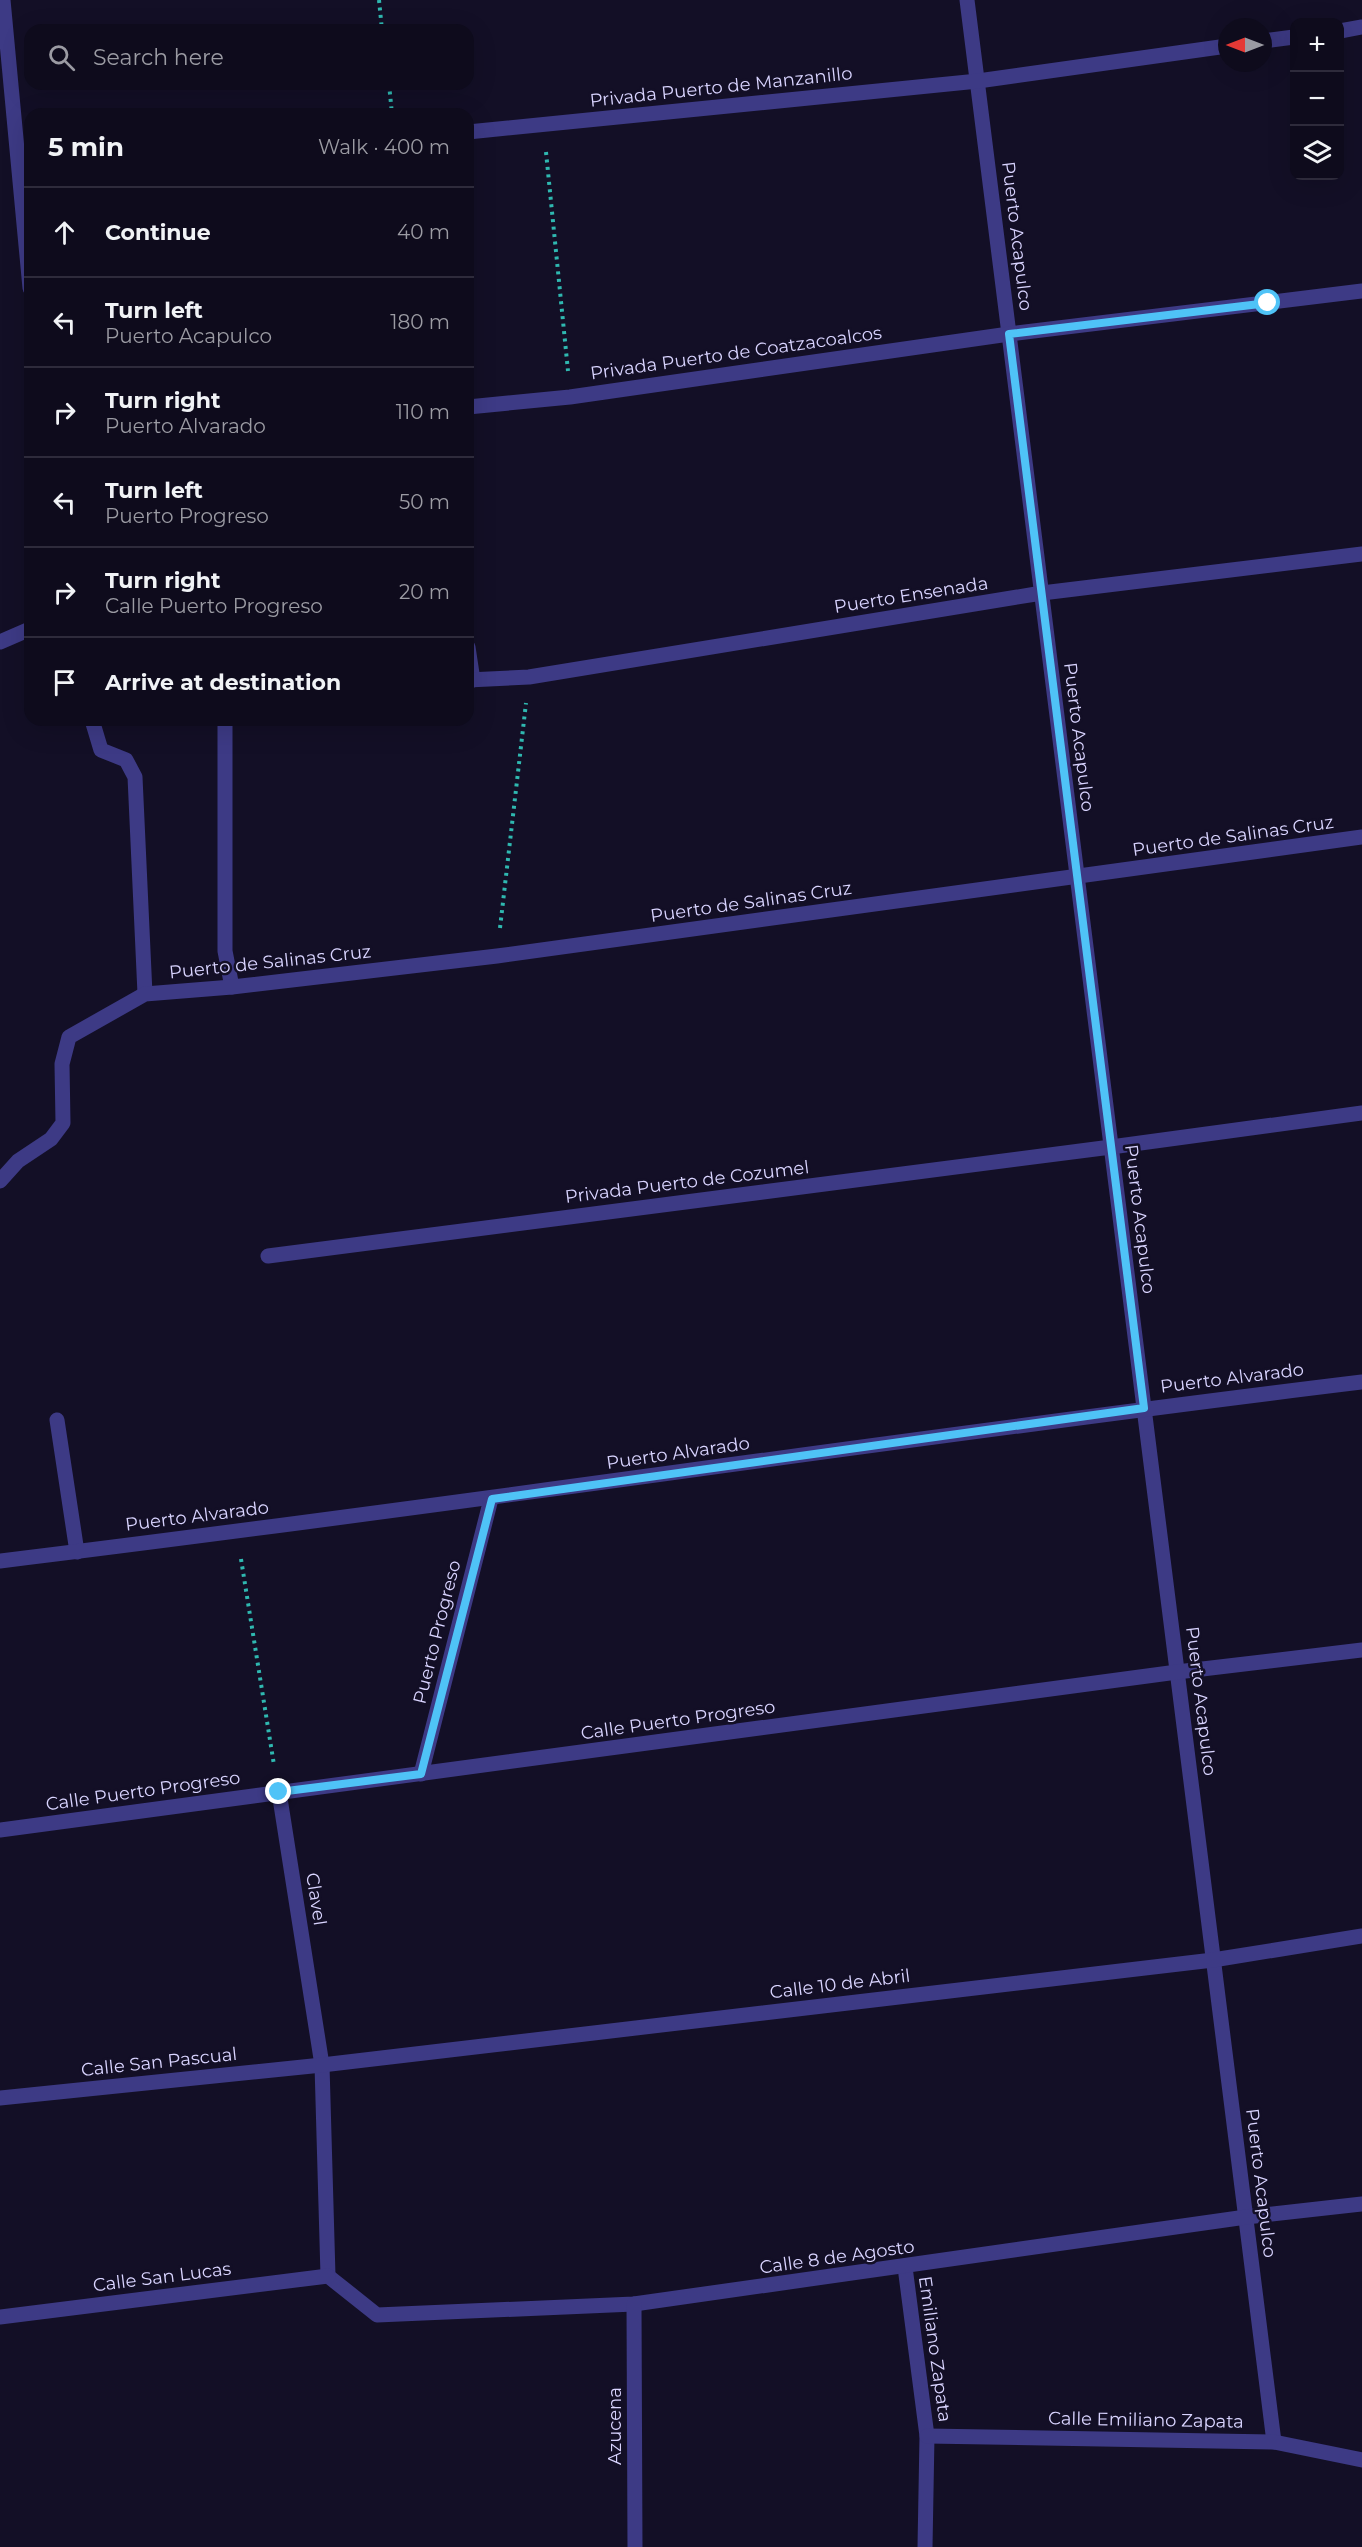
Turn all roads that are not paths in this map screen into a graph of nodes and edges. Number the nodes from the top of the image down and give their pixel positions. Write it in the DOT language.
graph roads {
  1 [pos="3,0"];
  2 [pos="968,0"];
  3 [pos="1362,27"];
  4 [pos="1344,30"];
  5 [pos="1290,38"];
  6 [pos="1272,40"];
  7 [pos="1218,47"];
  8 [pos="978,81"];
  9 [pos="474,131"];
  10 [pos="24,224"];
  11 [pos="1362,291"];
  12 [pos="1009,334"];
  13 [pos="474,406"];
  14 [pos="1362,554"];
  15 [pos="1042,593"];
  16 [pos="24,632"];
  17 [pos="0,642"];
  18 [pos="474,680"];
  19 [pos="94,726"];
  20 [pos="225,726"];
  21 [pos="1362,837"];
  22 [pos="1078,877"];
  23 [pos="232,987"];
  24 [pos="145,994"];
  25 [pos="1362,1113"];
  26 [pos="1112,1147"];
  27 [pos="0,1181"];
  28 [pos="268,1256"];
  29 [pos="1362,1382"];
  30 [pos="1144,1408"];
  31 [pos="57,1420"];
  32 [pos="492,1499"];
  33 [pos="77,1552"];
  34 [pos="0,1561"];
  35 [pos="1362,1650"];
  36 [pos="1177,1672"];
  37 [pos="421,1774"];
  38 [pos="279,1792"];
  39 [pos="0,1830"];
  40 [pos="1362,1936"];
  41 [pos="1213,1960"];
  42 [pos="322,2065"];
  43 [pos="0,2098"];
  44 [pos="1362,2204"];
  45 [pos="1246,2217"];
  46 [pos="905,2267"];
  47 [pos="328,2276"];
  48 [pos="634,2304"];
  49 [pos="0,2317"];
  50 [pos="927,2436"];
  51 [pos="1274,2442"];
  52 [pos="1362,2460"];
  53 [pos="635,2547"];
  54 [pos="925,2547"];
  1 -- 10 [label="street"];
  2 -- 8 [label="street, Puerto Acapulco"];
  3 -- 4 [label="street"];
  5 -- 6 [label="street"];
  7 -- 8 [label="street, Privada Puerto de Manzanillo"];
  8 -- 9 [label="street, Privada Puerto de Manzanillo"];
  8 -- 12 [label="street, Puerto Acapulco"];
  11 -- 12 [label="street, Privada Puerto de Coatzacoalcos"];
  12 -- 13 [label="street, Privada Puerto de Coatzacoalcos"];
  12 -- 15 [label="street, Puerto Acapulco"];
  14 -- 15 [label="street, Puerto Ensenada"];
  15 -- 18 [label="street, Puerto Ensenada"];
  15 -- 22 [label="street, Puerto Acapulco"];
  16 -- 17 [label="street"];
  19 -- 24 [label="street"];
  20 -- 23 [label="street"];
  21 -- 22 [label="street, Puerto de Salinas Cruz"];
  22 -- 23 [label="street, Puerto de Salinas Cruz"];
  22 -- 26 [label="street, Puerto Acapulco"];
  23 -- 24 [label="street, Puerto de Salinas Cruz"];
  24 -- 27 [label="street"];
  25 -- 26 [label="street, Privada Puerto de Cozumel"];
  26 -- 28 [label="street, Privada Puerto de Cozumel"];
  26 -- 30 [label="street, Puerto Acapulco"];
  29 -- 30 [label="street, Puerto Alvarado"];
  30 -- 32 [label="street, Puerto Alvarado"];
  30 -- 36 [label="street, Puerto Acapulco"];
  31 -- 33 [label="street"];
  32 -- 33 [label="street, Puerto Alvarado"];
  32 -- 37 [label="street, Puerto Progreso"];
  33 -- 34 [label="street, Puerto Alvarado"];
  35 -- 36 [label="street, Calle Puerto Progreso"];
  36 -- 37 [label="street, Calle Puerto Progreso"];
  36 -- 41 [label="street, Puerto Acapulco"];
  37 -- 38 [label="street, Calle Puerto Progreso"];
  38 -- 39 [label="street, Calle Puerto Progreso"];
  38 -- 42 [label="street, Clavel"];
  40 -- 41 [label="street, Calle 10 de Abril"];
  41 -- 42 [label="street, Calle 10 de Abril"];
  41 -- 45 [label="street, Puerto Acapulco"];
  42 -- 43 [label="street, Calle San Pascual"];
  42 -- 47 [label="street, Clavel"];
  44 -- 45 [label="street, Calle 8 de Agosto"];
  45 -- 46 [label="street, Calle 8 de Agosto"];
  45 -- 51 [label="street, Puerto Acapulco"];
  46 -- 48 [label="street, Calle 8 de Agosto"];
  46 -- 50 [label="street, Emiliano Zapata"];
  47 -- 48 [label="street, Calle 8 de Agosto"];
  47 -- 49 [label="street, Calle San Lucas"];
  48 -- 53 [label="street, Azucena"];
  50 -- 51 [label="street, Calle Emiliano Zapata"];
  50 -- 54 [label="street, Emiliano Zapata"];
  51 -- 52 [label="street, Calle Emiliano Zapata"];
}
